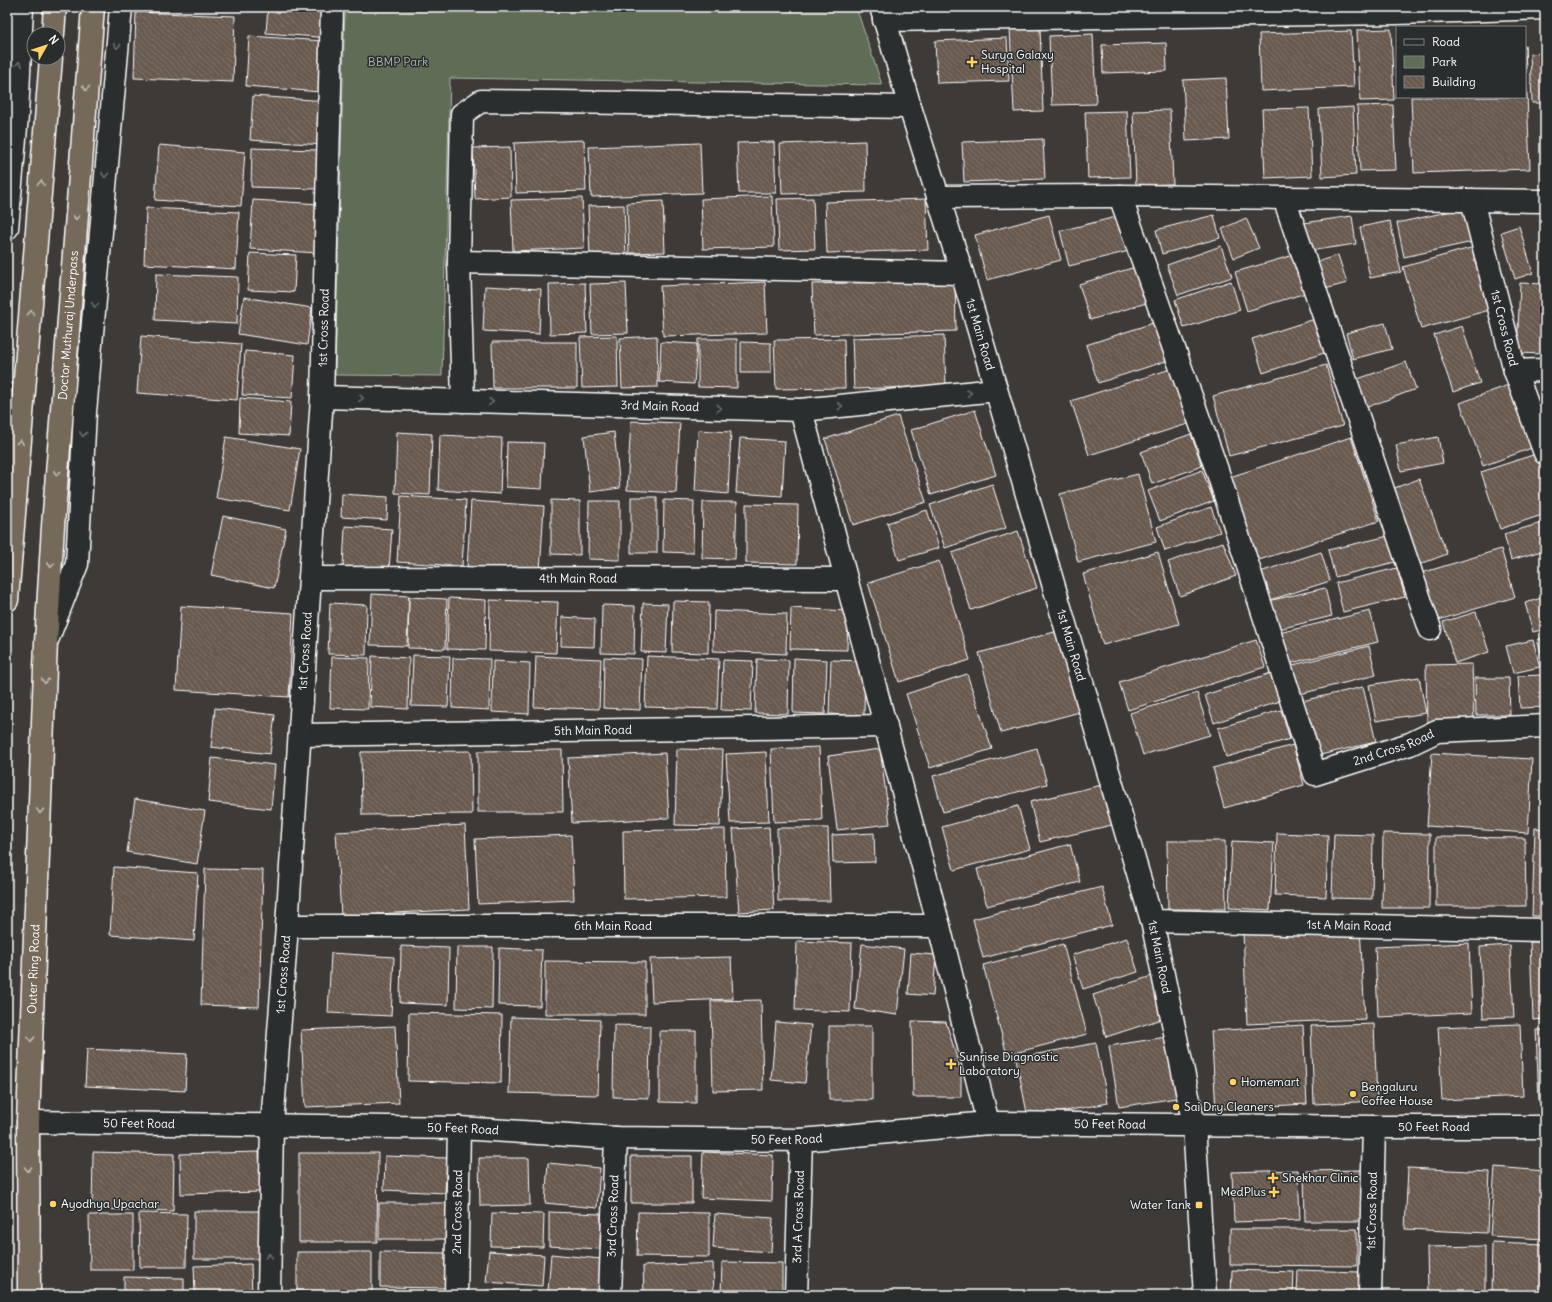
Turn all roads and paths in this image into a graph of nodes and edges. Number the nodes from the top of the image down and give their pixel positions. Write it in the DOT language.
graph roads {
  1 [pos="22,7"];
  2 [pos="55,7"];
  3 [pos="92,7"];
  4 [pos="121,7"];
  5 [pos="332,7"];
  6 [pos="1545,8"];
  7 [pos="882,13"];
  8 [pos="54,26"];
  9 [pos="50,66"];
  10 [pos="910,107"];
  11 [pos="1120,196"];
  12 [pos="938,197"];
  13 [pos="1284,198"];
  14 [pos="1472,200"];
  15 [pos="1545,201"];
  16 [pos="7,228"];
  17 [pos="459,262"];
  18 [pos="962,273"];
  19 [pos="1545,370"];
  20 [pos="1515,371"];
  21 [pos="996,390"];
  22 [pos="322,397"];
  23 [pos="463,401"];
  24 [pos="801,410"];
  25 [pos="1545,453"];
  26 [pos="310,578"];
  27 [pos="845,579"];
  28 [pos="7,600"];
  29 [pos="1430,630"];
  30 [pos="46,642"];
  31 [pos="886,726"];
  32 [pos="1545,726"];
  33 [pos="300,735"];
  34 [pos="1152,921"];
  35 [pos="287,926"];
  36 [pos="939,926"];
  37 [pos="1545,930"];
  38 [pos="28,1122"];
  39 [pos="988,1123"];
  40 [pos="272,1125"];
  41 [pos="1194,1125"];
  42 [pos="1374,1127"];
  43 [pos="1545,1127"];
  44 [pos="459,1128"];
  45 [pos="616,1138"];
  46 [pos="801,1140"];
  47 [pos="29,1295"];
  48 [pos="269,1295"];
  49 [pos="456,1295"];
  50 [pos="610,1295"];
  51 [pos="796,1295"];
  52 [pos="1205,1295"];
  53 [pos="1370,1295"];
  16 -- 1 [label="street, one-way"];
  2 -- 8 [label="highway"];
  3 -- 30 [label="highway, Doctor Muthuraj Underpass, one-way"];
  4 -- 30 [label="street, one-way"];
  5 -- 22 [label="street, 1st Cross Road"];
  6 -- 7 [label="street"];
  7 -- 10 [label="street, 1st Main Road"];
  28 -- 9 [label="highway, one-way"];
  10 -- 12 [label="street, 1st Main Road"];
  10 -- 17 [label="street"];
  11 -- 12 [label="street"];
  11 -- 13 [label="street"];
  11 -- 32 [label="street, 2nd Cross Road"];
  12 -- 18 [label="street, 1st Main Road"];
  13 -- 14 [label="street"];
  13 -- 29 [label="street"];
  14 -- 15 [label="street"];
  14 -- 20 [label="street, 1st Cross Road"];
  17 -- 18 [label="street"];
  17 -- 23 [label="street"];
  18 -- 21 [label="street, 1st Main Road"];
  19 -- 20 [label="street"];
  20 -- 25 [label="street, 1st Cross Road"];
  24 -- 21 [label="street, 3rd Main Road, one-way"];
  21 -- 34 [label="street, 1st Main Road"];
  22 -- 23 [label="street, 3rd Main Road, one-way"];
  22 -- 26 [label="street, 1st Cross Road"];
  23 -- 24 [label="street, 3rd Main Road, one-way"];
  24 -- 27 [label="street"];
  26 -- 27 [label="street, 4th Main Road"];
  26 -- 33 [label="street, 1st Cross Road"];
  27 -- 31 [label="street"];
  30 -- 38 [label="highway, Outer Ring Road, one-way"];
  31 -- 33 [label="street, 5th Main Road"];
  31 -- 36 [label="street"];
  33 -- 35 [label="street, 1st Cross Road"];
  34 -- 37 [label="street, 1st A Main Road"];
  34 -- 41 [label="street, 1st Main Road"];
  35 -- 36 [label="street, 6th Main Road"];
  35 -- 40 [label="street, 1st Cross Road"];
  36 -- 39 [label="street"];
  38 -- 40 [label="street, 50 Feet Road"];
  38 -- 47 [label="highway, Outer Ring Road, one-way"];
  39 -- 41 [label="street, 50 Feet Road"];
  39 -- 46 [label="street, 50 Feet Road"];
  40 -- 44 [label="street, 50 Feet Road"];
  48 -- 40 [label="street, 1st Cross Road, one-way"];
  41 -- 42 [label="street, 50 Feet Road"];
  41 -- 52 [label="street, 1st Main Road"];
  42 -- 43 [label="street, 50 Feet Road"];
  42 -- 53 [label="street, 1st Cross Road"];
  44 -- 45 [label="street, 50 Feet Road"];
  44 -- 49 [label="street, 2nd Cross Road"];
  45 -- 46 [label="street, 50 Feet Road"];
  45 -- 50 [label="street, 3rd Cross Road"];
  46 -- 51 [label="street, 3rd A Cross Road"];
}
